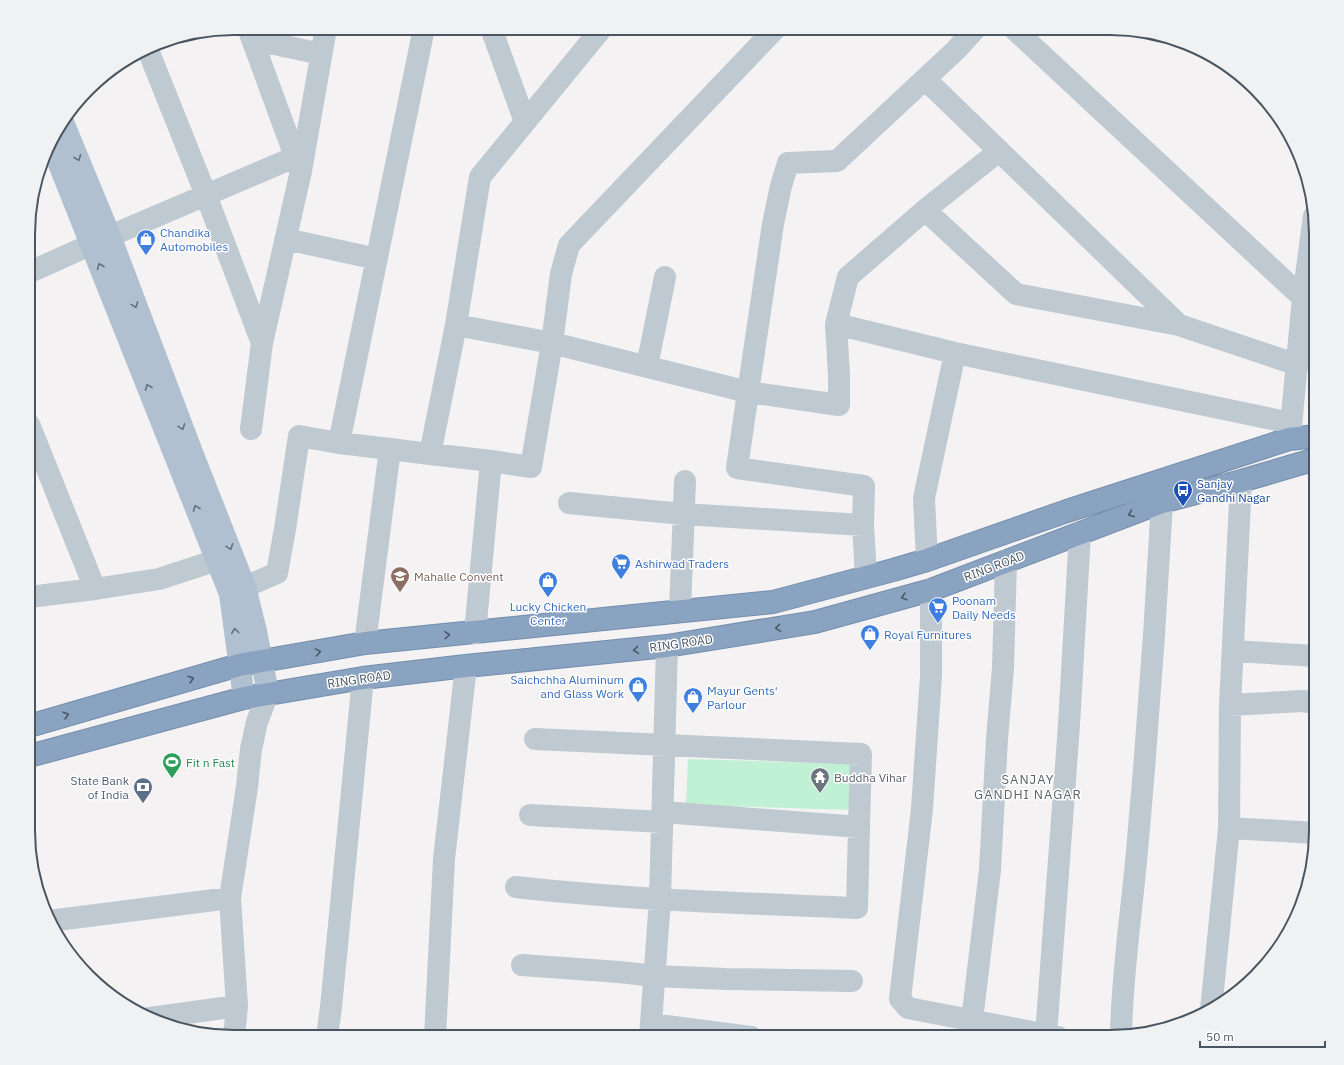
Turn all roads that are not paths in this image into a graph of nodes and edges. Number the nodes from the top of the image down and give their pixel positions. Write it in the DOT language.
graph roads {
  1 [pos="250,35"];
  2 [pos="254,35"];
  3 [pos="325,35"];
  4 [pos="423,35"];
  5 [pos="494,35"];
  6 [pos="592,35"];
  7 [pos="769,35"];
  8 [pos="970,35"];
  9 [pos="1021,35"];
  10 [pos="150,54"];
  11 [pos="321,54"];
  12 [pos="925,79"];
  13 [pos="525,122"];
  14 [pos="65,129"];
  15 [pos="54,150"];
  16 [pos="999,151"];
  17 [pos="298,164"];
  18 [pos="206,195"];
  19 [pos="926,210"];
  20 [pos="286,239"];
  21 [pos="100,240"];
  22 [pos="377,259"];
  23 [pos="35,270"];
  24 [pos="1309,272"];
  25 [pos="665,277"];
  26 [pos="1304,298"];
  27 [pos="836,324"];
  28 [pos="456,325"];
  29 [pos="1179,325"];
  30 [pos="262,343"];
  31 [pos="552,344"];
  32 [pos="955,353"];
  33 [pos="1298,365"];
  34 [pos="647,366"];
  35 [pos="748,392"];
  36 [pos="251,429"];
  37 [pos="1290,431"];
  38 [pos="1309,435"];
  39 [pos="35,439"];
  40 [pos="339,443"];
  41 [pos="1268,446"];
  42 [pos="390,449"];
  43 [pos="430,454"];
  44 [pos="491,461"];
  45 [pos="1309,461"];
  46 [pos="1269,472"];
  47 [pos="685,481"];
  48 [pos="1241,481"];
  49 [pos="1162,502"];
  50 [pos="569,503"];
  51 [pos="683,514"];
  52 [pos="863,525"];
  53 [pos="1080,533"];
  54 [pos="217,560"];
  55 [pos="927,560"];
  56 [pos="1006,561"];
  57 [pos="866,577"];
  58 [pos="245,587"];
  59 [pos="95,589"];
  60 [pos="931,590"];
  61 [pos="35,596"];
  62 [pos="680,611"];
  63 [pos="475,633"];
  64 [pos="365,643"];
  65 [pos="667,646"];
  66 [pos="1233,651"];
  67 [pos="1309,656"];
  68 [pos="261,662"];
  69 [pos="239,666"];
  70 [pos="466,666"];
  71 [pos="363,678"];
  72 [pos="268,693"];
  73 [pos="244,698"];
  74 [pos="1309,702"];
  75 [pos="1230,704"];
  76 [pos="257,722"];
  77 [pos="35,724"];
  78 [pos="535,739"];
  79 [pos="665,746"];
  80 [pos="35,754"];
  81 [pos="530,815"];
  82 [pos="663,817"];
  83 [pos="859,826"];
  84 [pos="1229,828"];
  85 [pos="1309,833"];
  86 [pos="516,886"];
  87 [pos="230,898"];
  88 [pos="660,899"];
  89 [pos="57,920"];
  90 [pos="522,964"];
  91 [pos="655,976"];
  92 [pos="852,981"];
  93 [pos="1211,1003"];
  94 [pos="237,1006"];
  95 [pos="162,1016"];
  96 [pos="972,1020"];
  97 [pos="235,1030"];
  98 [pos="328,1030"];
  99 [pos="435,1030"];
  100 [pos="650,1030"];
  101 [pos="1022,1030"];
  102 [pos="1052,1030"];
  103 [pos="1121,1030"];
  1 -- 17 [label="street"];
  2 -- 11 [label="street"];
  3 -- 11 [label="street"];
  4 -- 22 [label="street"];
  5 -- 13 [label="street"];
  6 -- 13 [label="street"];
  7 -- 31 [label="street"];
  8 -- 12 [label="street"];
  9 -- 26 [label="street"];
  10 -- 18 [label="street"];
  11 -- 17 [label="street"];
  12 -- 16 [label="street"];
  12 -- 35 [label="street"];
  13 -- 28 [label="street"];
  14 -- 21 [label="main road, one-way"];
  15 -- 21 [label="main road"];
  16 -- 19 [label="street"];
  16 -- 29 [label="street"];
  17 -- 18 [label="street"];
  17 -- 20 [label="street"];
  18 -- 21 [label="street"];
  18 -- 30 [label="street"];
  19 -- 27 [label="street"];
  19 -- 29 [label="street"];
  20 -- 22 [label="street"];
  20 -- 30 [label="street"];
  21 -- 23 [label="street"];
  54 -- 21 [label="main road, one-way"];
  21 -- 58 [label="main road, one-way"];
  22 -- 40 [label="street"];
  24 -- 26 [label="street"];
  25 -- 34 [label="street"];
  26 -- 33 [label="street"];
  27 -- 32 [label="street"];
  27 -- 35 [label="street"];
  28 -- 31 [label="street"];
  28 -- 43 [label="street"];
  29 -- 33 [label="street"];
  30 -- 36 [label="street"];
  31 -- 34 [label="street"];
  31 -- 44 [label="street"];
  32 -- 37 [label="street"];
  32 -- 55 [label="street"];
  33 -- 37 [label="street"];
  34 -- 35 [label="street"];
  35 -- 52 [label="street"];
  37 -- 38 [label="highway"];
  37 -- 41 [label="highway"];
  39 -- 59 [label="street"];
  40 -- 42 [label="street"];
  40 -- 58 [label="street"];
  41 -- 46 [label="main road"];
  41 -- 55 [label="highway"];
  42 -- 43 [label="street"];
  42 -- 64 [label="street"];
  43 -- 44 [label="street"];
  44 -- 63 [label="street"];
  45 -- 46 [label="highway, RING ROAD"];
  46 -- 48 [label="highway, RING ROAD"];
  47 -- 51 [label="street"];
  48 -- 49 [label="highway, RING ROAD"];
  48 -- 66 [label="street"];
  49 -- 53 [label="highway, RING ROAD, one-way"];
  49 -- 103 [label="street"];
  50 -- 51 [label="street"];
  51 -- 52 [label="street"];
  51 -- 62 [label="street"];
  52 -- 57 [label="street"];
  53 -- 56 [label="highway, RING ROAD"];
  53 -- 102 [label="street"];
  54 -- 59 [label="street"];
  69 -- 54 [label="main road, one-way"];
  55 -- 57 [label="highway"];
  56 -- 60 [label="highway, RING ROAD"];
  56 -- 96 [label="street"];
  57 -- 62 [label="highway"];
  58 -- 68 [label="main road"];
  59 -- 61 [label="street"];
  60 -- 65 [label="highway, RING ROAD, one-way"];
  60 -- 96 [label="street"];
  62 -- 63 [label="highway"];
  64 -- 63 [label="highway, one-way"];
  68 -- 64 [label="highway, one-way"];
  65 -- 70 [label="highway, RING ROAD, one-way"];
  65 -- 79 [label="street"];
  66 -- 67 [label="street"];
  66 -- 75 [label="street"];
  68 -- 69 [label="highway"];
  68 -- 72 [label="main road"];
  69 -- 73 [label="main road"];
  77 -- 69 [label="highway, one-way"];
  70 -- 71 [label="highway, RING ROAD"];
  70 -- 99 [label="street"];
  71 -- 72 [label="highway, RING ROAD"];
  71 -- 98 [label="street"];
  72 -- 73 [label="highway, RING ROAD"];
  72 -- 76 [label="street"];
  73 -- 76 [label="street"];
  73 -- 80 [label="highway, RING ROAD"];
  74 -- 75 [label="street"];
  75 -- 84 [label="street"];
  76 -- 87 [label="street"];
  78 -- 79 [label="street"];
  79 -- 82 [label="street"];
  79 -- 83 [label="street"];
  81 -- 82 [label="street"];
  82 -- 83 [label="street"];
  82 -- 88 [label="street"];
  83 -- 88 [label="street"];
  84 -- 85 [label="street"];
  84 -- 93 [label="street"];
  86 -- 88 [label="street"];
  87 -- 89 [label="street"];
  87 -- 94 [label="street"];
  88 -- 91 [label="street"];
  90 -- 91 [label="street"];
  91 -- 92 [label="street"];
  91 -- 100 [label="street"];
  94 -- 95 [label="street"];
  94 -- 97 [label="street"];
  96 -- 101 [label="street"];
}
